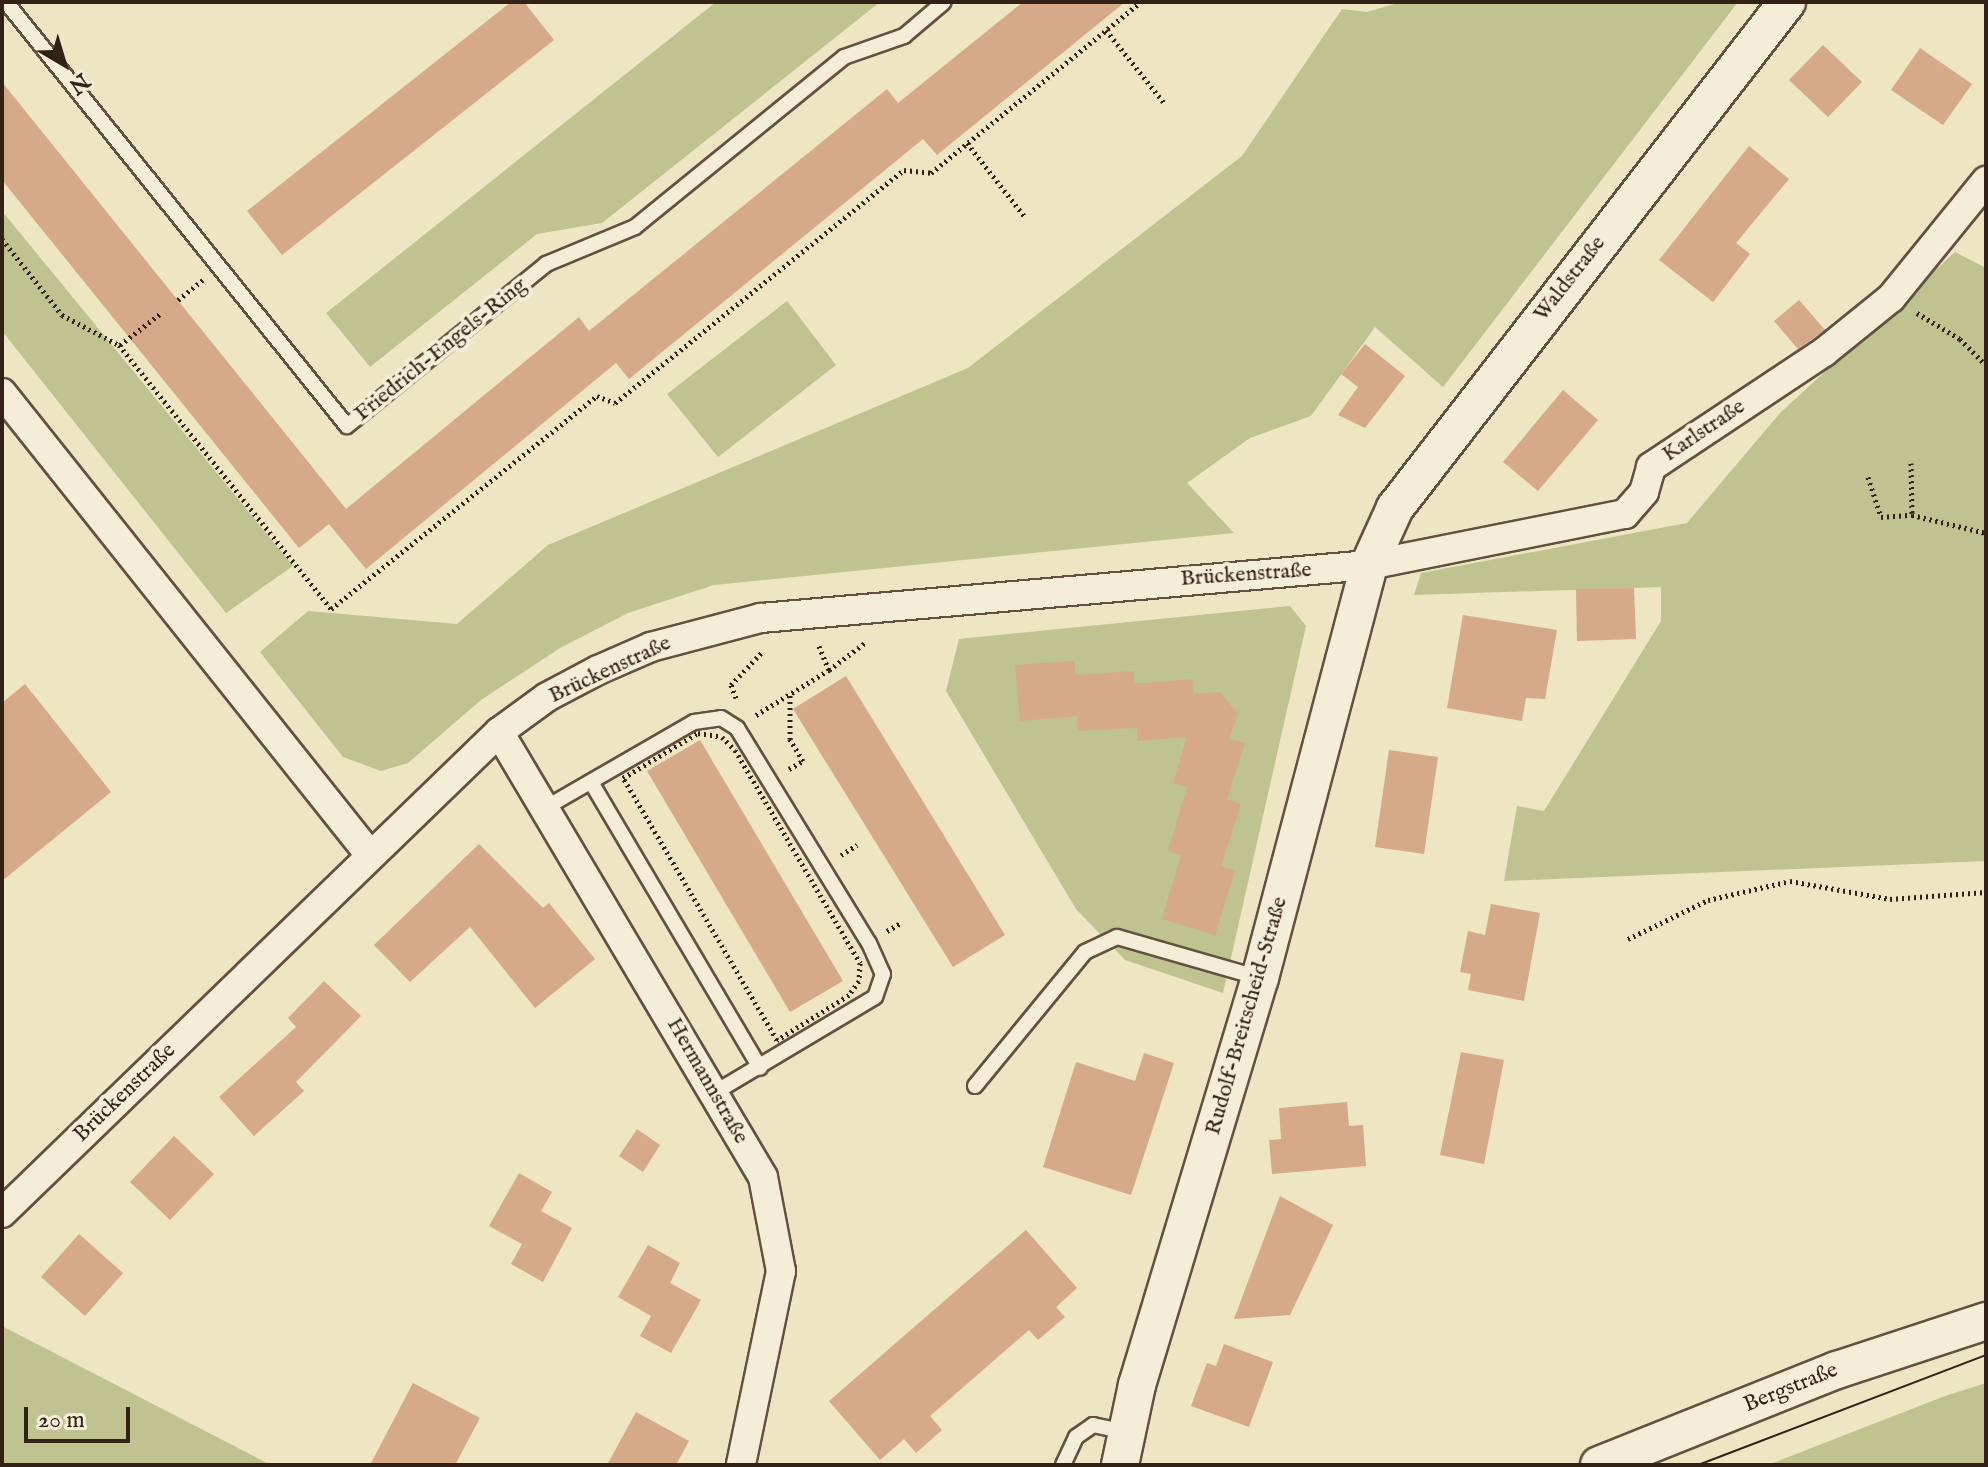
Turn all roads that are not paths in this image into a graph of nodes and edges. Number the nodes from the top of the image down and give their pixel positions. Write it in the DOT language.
graph roads {
  1 [pos="6,2"];
  2 [pos="944,2"];
  3 [pos="1787,2"];
  4 [pos="1986,181"];
  5 [pos="2,393"];
  6 [pos="1369,565"];
  7 [pos="499,732"];
  8 [pos="591,782"];
  9 [pos="545,808"];
  10 [pos="370,855"];
  11 [pos="1260,978"];
  12 [pos="760,1068"];
  13 [pos="975,1086"];
  14 [pos="714,1093"];
  15 [pos="2,1213"];
  16 [pos="1986,1321"];
  17 [pos="1123,1448"];
  18 [pos="741,1465"];
  19 [pos="1063,1465"];
  20 [pos="1599,1465"];
  1 -- 2 [label="lane, Friedrich-Engels-Ring"];
  3 -- 6 [label="street, Waldstraße"];
  4 -- 6 [label="street, Karlstraße"];
  5 -- 10 [label="street"];
  6 -- 7 [label="street, Brückenstraße"];
  6 -- 11 [label="street, Rudolf-Breitscheid-Straße"];
  7 -- 9 [label="street, Hermannstraße"];
  7 -- 10 [label="street, Brückenstraße"];
  8 -- 9 [label="lane"];
  8 -- 12 [label="lane"];
  8 -- 12 [label="lane"];
  9 -- 14 [label="street, Hermannstraße"];
  10 -- 15 [label="street, Brückenstraße"];
  11 -- 13 [label="lane"];
  11 -- 17 [label="street, Rudolf-Breitscheid-Straße"];
  12 -- 14 [label="lane"];
  14 -- 18 [label="street, Hermannstraße"];
  16 -- 20 [label="street, Bergstraße"];
  17 -- 19 [label="lane"];
}
